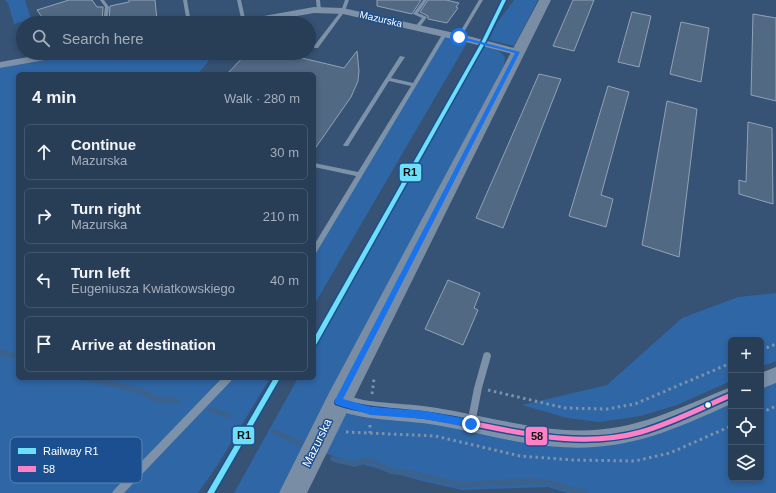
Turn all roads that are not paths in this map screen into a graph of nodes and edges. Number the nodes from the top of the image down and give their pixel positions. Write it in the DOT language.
graph roads {
  1 [pos="102,0"];
  2 [pos="184,0"];
  3 [pos="239,0"];
  4 [pos="347,0"];
  5 [pos="425,0"];
  6 [pos="480,0"];
  7 [pos="545,0"];
  8 [pos="318,5"];
  9 [pos="343,10"];
  10 [pos="106,16"];
  11 [pos="187,16"];
  12 [pos="242,16"];
  13 [pos="272,16"];
  14 [pos="417,28"];
  15 [pos="445,34"];
  16 [pos="459,37"];
  17 [pos="316,47"];
  18 [pos="517,52"];
  19 [pos="402,57"];
  20 [pos="28,60"];
  21 [pos="0,65"];
  22 [pos="388,79"];
  23 [pos="414,86"];
  24 [pos="346,145"];
  25 [pos="316,165"];
  26 [pos="360,175"];
  27 [pos="316,248"];
  28 [pos="487,356"];
  29 [pos="776,375"];
  30 [pos="226,380"];
  31 [pos="764,381"];
  32 [pos="728,396"];
  33 [pos="338,402"];
  34 [pos="471,424"];
  35 [pos="142,467"];
  36 [pos="127,483"];
  37 [pos="117,493"];
  38 [pos="293,493"];
  1 -- 10 [label="lane"];
  2 -- 11 [label="lane"];
  3 -- 12 [label="lane"];
  4 -- 9 [label="lane"];
  5 -- 14 [label="lane"];
  6 -- 16 [label="lane"];
  7 -- 18 [label="main road, Mazurska"];
  8 -- 9 [label="street, Mazurska"];
  8 -- 13 [label="street, Mazurska"];
  9 -- 14 [label="street, Mazurska"];
  9 -- 17 [label="lane"];
  14 -- 15 [label="street, Mazurska"];
  15 -- 16 [label="street, Mazurska"];
  15 -- 23 [label="lane"];
  16 -- 18 [label="street, Mazurska"];
  18 -- 33 [label="main road, Mazurska"];
  19 -- 22 [label="lane"];
  20 -- 21 [label="street"];
  22 -- 23 [label="lane"];
  22 -- 24 [label="lane"];
  23 -- 26 [label="lane"];
  25 -- 26 [label="lane"];
  26 -- 27 [label="lane"];
  28 -- 34 [label="lane"];
  29 -- 31 [label="street"];
  30 -- 35 [label="lane"];
  32 -- 34 [label="street"];
  33 -- 34 [label="street"];
  33 -- 38 [label="main road, Mazurska"];
  36 -- 37 [label="lane"];
}
